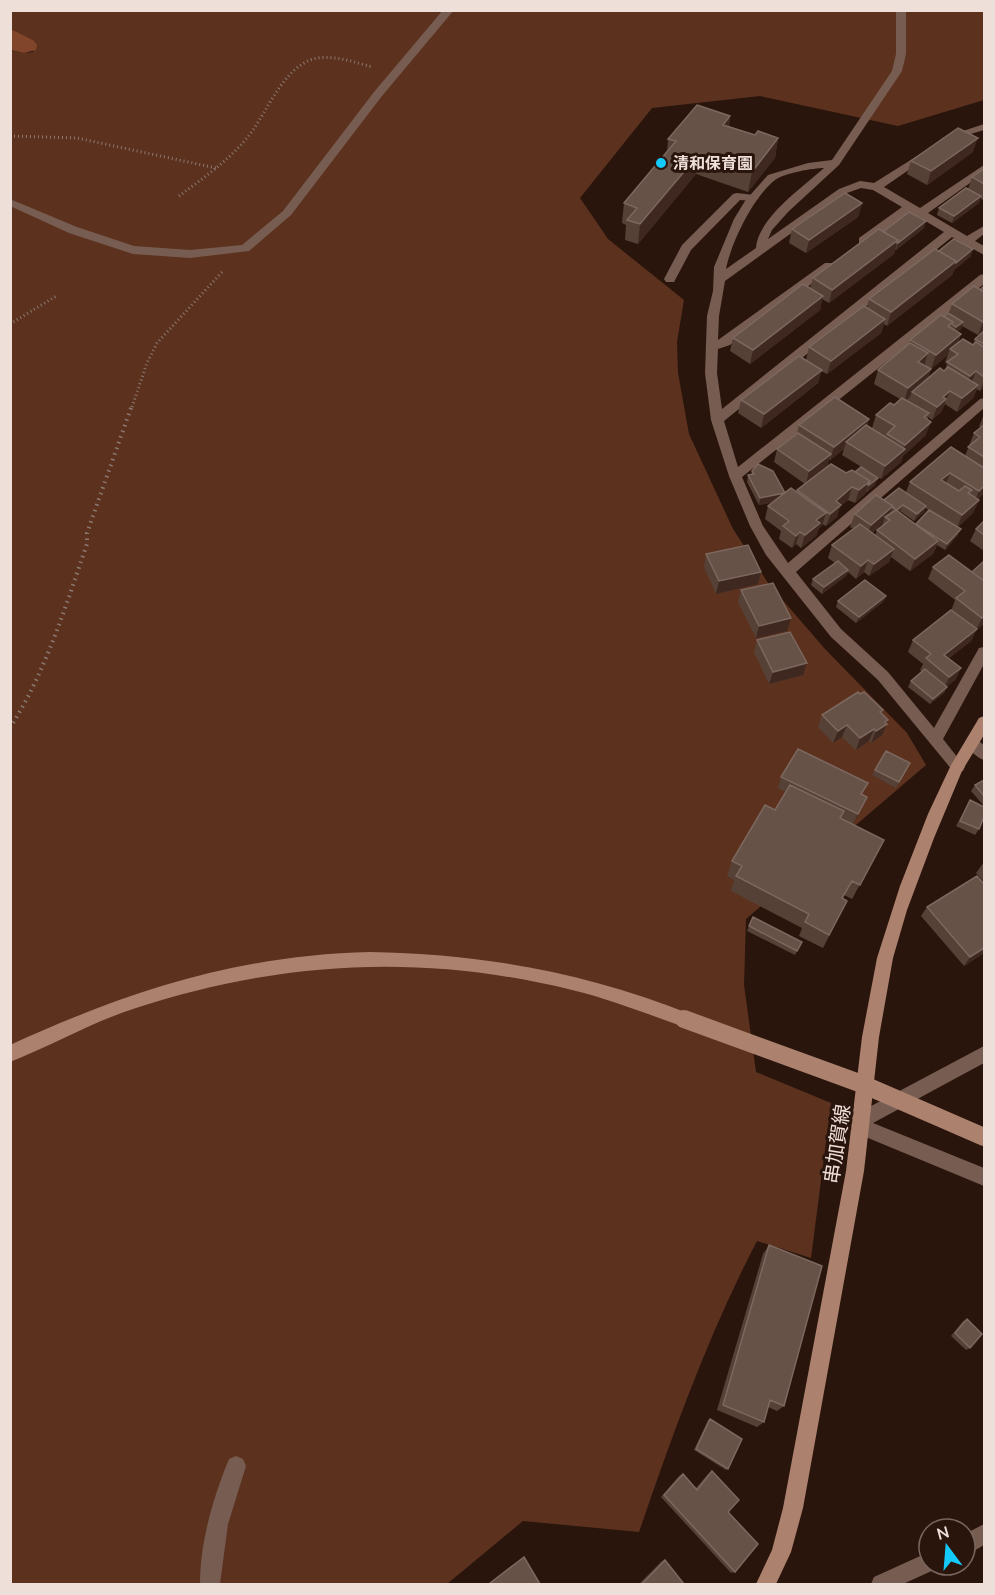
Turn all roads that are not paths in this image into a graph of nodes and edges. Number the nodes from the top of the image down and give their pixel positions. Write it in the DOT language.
graph roads {
  1 [pos="449,10"];
  2 [pos="901,10"];
  3 [pos="984,127"];
  4 [pos="835,163"];
  5 [pos="984,168"];
  6 [pos="876,187"];
  7 [pos="754,198"];
  8 [pos="10,202"];
  9 [pos="915,211"];
  10 [pos="984,229"];
  11 [pos="950,233"];
  12 [pos="968,241"];
  13 [pos="762,251"];
  14 [pos="984,251"];
  15 [pos="984,278"];
  16 [pos="670,279"];
  17 [pos="720,279"];
  18 [pos="711,347"];
  19 [pos="984,402"];
  20 [pos="717,420"];
  21 [pos="735,476"];
  22 [pos="787,572"];
  23 [pos="984,652"];
  24 [pos="984,722"];
  25 [pos="935,740"];
  26 [pos="979,748"];
  27 [pos="958,767"];
  28 [pos="10,1054"];
  29 [pos="984,1054"];
  30 [pos="863,1123"];
  31 [pos="984,1137"];
  32 [pos="984,1176"];
  33 [pos="236,1466"];
  34 [pos="917,1568"];
  35 [pos="210,1584"];
  36 [pos="766,1584"];
  37 [pos="881,1584"];
  1 -- 8 [label="street"];
  2 -- 4 [label="street"];
  3 -- 6 [label="street"];
  4 -- 7 [label="street"];
  4 -- 13 [label="street"];
  5 -- 9 [label="street"];
  6 -- 9 [label="street"];
  6 -- 13 [label="street"];
  7 -- 16 [label="street"];
  7 -- 17 [label="street"];
  9 -- 11 [label="street"];
  9 -- 18 [label="street"];
  10 -- 12 [label="street"];
  11 -- 12 [label="street"];
  11 -- 20 [label="street"];
  12 -- 14 [label="street"];
  13 -- 17 [label="street"];
  15 -- 21 [label="street"];
  17 -- 18 [label="street"];
  18 -- 20 [label="street"];
  19 -- 22 [label="street"];
  20 -- 21 [label="street"];
  21 -- 22 [label="street"];
  22 -- 25 [label="street"];
  23 -- 25 [label="street"];
  24 -- 26 [label="street, 串加賀線"];
  25 -- 27 [label="street"];
  26 -- 27 [label="street, 串加賀線"];
  27 -- 30 [label="street, 串加賀線"];
  28 -- 31 [label="street, bridge"];
  29 -- 30 [label="street"];
  30 -- 32 [label="street"];
  30 -- 36 [label="street, 串加賀線"];
  33 -- 35 [label="street"];
  34 -- 37 [label="street"];
}
